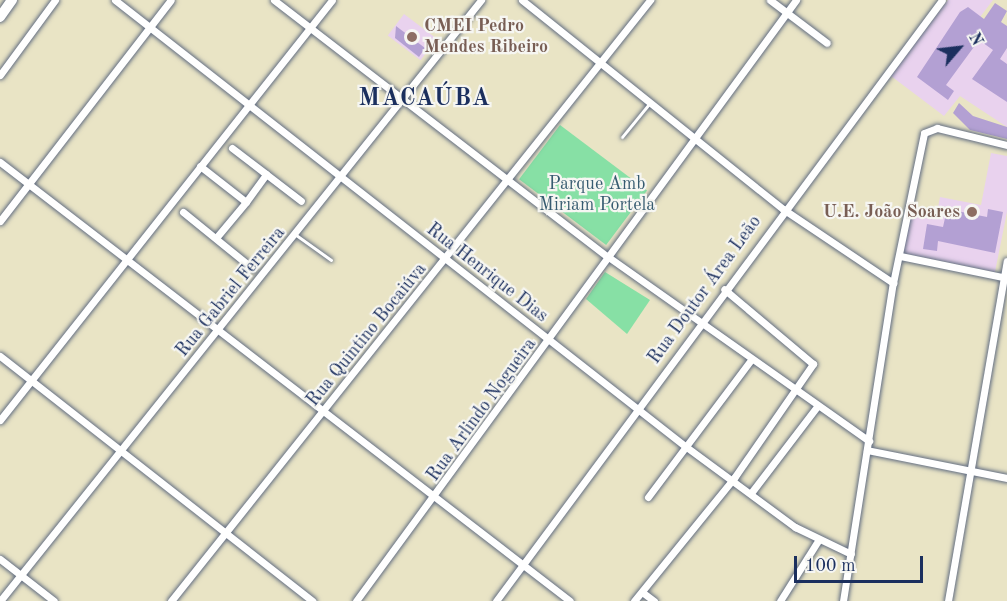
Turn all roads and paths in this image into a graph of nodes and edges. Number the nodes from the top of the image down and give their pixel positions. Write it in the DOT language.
graph roads {
  1 [pos="12,0"];
  2 [pos="55,0"];
  3 [pos="115,0"];
  4 [pos="171,0"];
  5 [pos="274,0"];
  6 [pos="332,0"];
  7 [pos="481,0"];
  8 [pos="522,0"];
  9 [pos="650,0"];
  10 [pos="770,0"];
  11 [pos="796,0"];
  12 [pos="942,0"];
  13 [pos="786,13"];
  14 [pos="0,17"];
  15 [pos="150,27"];
  16 [pos="309,28"];
  17 [pos="827,43"];
  18 [pos="601,63"];
  19 [pos="0,75"];
  20 [pos="402,98"];
  21 [pos="650,103"];
  22 [pos="249,105"];
  23 [pos="622,137"];
  24 [pos="694,138"];
  25 [pos="1007,145"];
  26 [pos="232,148"];
  27 [pos="0,162"];
  28 [pos="200,166"];
  29 [pos="266,174"];
  30 [pos="341,179"];
  31 [pos="507,182"];
  32 [pos="28,184"];
  33 [pos="301,201"];
  34 [pos="246,202"];
  35 [pos="783,209"];
  36 [pos="183,212"];
  37 [pos="0,221"];
  38 [pos="296,235"];
  39 [pos="216,238"];
  40 [pos="607,256"];
  41 [pos="900,256"];
  42 [pos="126,259"];
  43 [pos="447,259"];
  44 [pos="331,260"];
  45 [pos="1007,261"];
  46 [pos="252,268"];
  47 [pos="1005,277"];
  48 [pos="893,283"];
  49 [pos="724,290"];
  50 [pos="702,322"];
  51 [pos="219,331"];
  52 [pos="550,341"];
  53 [pos="0,356"];
  54 [pos="751,360"];
  55 [pos="30,381"];
  56 [pos="794,393"];
  57 [pos="816,408"];
  58 [pos="635,409"];
  59 [pos="323,412"];
  60 [pos="0,420"];
  61 [pos="869,441"];
  62 [pos="685,446"];
  63 [pos="867,450"];
  64 [pos="120,452"];
  65 [pos="969,472"];
  66 [pos="734,478"];
  67 [pos="1007,478"];
  68 [pos="751,493"];
  69 [pos="648,497"];
  70 [pos="435,499"];
  71 [pos="223,533"];
  72 [pos="818,541"];
  73 [pos="851,554"];
  74 [pos="0,559"];
  75 [pos="522,565"];
  76 [pos="21,575"];
  77 [pos="642,592"];
  78 [pos="0,601"];
  79 [pos="54,601"];
  80 [pos="171,601"];
  81 [pos="312,601"];
  82 [pos="356,601"];
  83 [pos="496,601"];
  84 [pos="570,601"];
  85 [pos="634,601"];
  86 [pos="654,601"];
  87 [pos="780,601"];
  88 [pos="843,601"];
  89 [pos="948,601"];
  1 -- 14 [label="main road"];
  2 -- 19 [label="street"];
  3 -- 15 [label="street, Rua Henrique Dias"];
  4 -- 15 [label="street"];
  5 -- 16 [label="street"];
  6 -- 16 [label="street"];
  7 -- 20 [label="street, Rua Gabriel Ferreira"];
  8 -- 18 [label="street"];
  9 -- 18 [label="street, Rua Quintino Bocaiúva"];
  10 -- 13 [label="street"];
  11 -- 13 [label="street, Rua Arlindo Nogueira"];
  12 -- 35 [label="street, Rua Doutor Área Leão"];
  13 -- 17 [label="street"];
  13 -- 24 [label="street, Rua Arlindo Nogueira"];
  15 -- 22 [label="street, Rua Henrique Dias"];
  15 -- 32 [label="street"];
  16 -- 20 [label="street"];
  16 -- 22 [label="street"];
  18 -- 21 [label="street"];
  18 -- 31 [label="street, Rua Quintino Bocaiúva"];
  20 -- 30 [label="street, Rua Gabriel Ferreira"];
  20 -- 31 [label="street"];
  21 -- 23 [label="lane"];
  21 -- 24 [label="street"];
  22 -- 28 [label="street"];
  22 -- 30 [label="street, Rua Henrique Dias"];
  24 -- 35 [label="street"];
  24 -- 40 [label="street, Rua Arlindo Nogueira"];
  25 -- 41 [label="street"];
  26 -- 29 [label="street"];
  27 -- 32 [label="street"];
  28 -- 34 [label="street"];
  28 -- 42 [label="street"];
  29 -- 33 [label="street"];
  29 -- 34 [label="street"];
  30 -- 38 [label="street, Rua Gabriel Ferreira"];
  30 -- 43 [label="street, Rua Henrique Dias"];
  31 -- 40 [label="street"];
  31 -- 43 [label="street, Rua Quintino Bocaiúva"];
  32 -- 37 [label="street"];
  32 -- 42 [label="street"];
  34 -- 39 [label="street"];
  35 -- 48 [label="street"];
  35 -- 49 [label="street, Rua Doutor Área Leão"];
  36 -- 39 [label="street"];
  38 -- 44 [label="lane"];
  38 -- 51 [label="street, Rua Gabriel Ferreira"];
  39 -- 46 [label="street"];
  40 -- 50 [label="street"];
  40 -- 52 [label="street, Rua Arlindo Nogueira"];
  41 -- 47 [label="street"];
  41 -- 48 [label="street"];
  42 -- 51 [label="street"];
  42 -- 55 [label="street"];
  43 -- 52 [label="street, Rua Henrique Dias"];
  43 -- 59 [label="street, Rua Quintino Bocaiúva"];
  45 -- 47 [label="street"];
  47 -- 65 [label="street"];
  48 -- 61 [label="street"];
  49 -- 50 [label="street, Rua Doutor Área Leão"];
  49 -- 56 [label="street"];
  50 -- 54 [label="street"];
  50 -- 58 [label="street, Rua Doutor Área Leão"];
  51 -- 59 [label="street"];
  51 -- 64 [label="street, Rua Gabriel Ferreira"];
  52 -- 58 [label="street, Rua Henrique Dias"];
  52 -- 70 [label="street, Rua Arlindo Nogueira"];
  53 -- 55 [label="street"];
  54 -- 56 [label="street"];
  54 -- 62 [label="street"];
  55 -- 60 [label="street"];
  55 -- 64 [label="street"];
  56 -- 57 [label="street"];
  56 -- 66 [label="street"];
  57 -- 61 [label="street"];
  57 -- 68 [label="street"];
  58 -- 62 [label="street, Rua Henrique Dias"];
  58 -- 75 [label="street, Rua Doutor Área Leão"];
  59 -- 70 [label="street"];
  59 -- 71 [label="street, Rua Quintino Bocaiúva"];
  61 -- 63 [label="street"];
  62 -- 66 [label="street, Rua Henrique Dias"];
  62 -- 69 [label="street"];
  63 -- 65 [label="street"];
  63 -- 73 [label="street"];
  64 -- 71 [label="street"];
  64 -- 76 [label="street, Rua Gabriel Ferreira"];
  65 -- 67 [label="street"];
  65 -- 89 [label="street"];
  66 -- 68 [label="street, Rua Henrique Dias"];
  66 -- 77 [label="street"];
  68 -- 72 [label="street, Rua Henrique Dias"];
  70 -- 75 [label="street"];
  70 -- 82 [label="street, Rua Arlindo Nogueira"];
  71 -- 80 [label="street, Rua Quintino Bocaiúva"];
  71 -- 81 [label="street"];
  72 -- 73 [label="street, Rua Henrique Dias"];
  72 -- 87 [label="street"];
  73 -- 88 [label="street"];
  74 -- 76 [label="street"];
  75 -- 83 [label="street, Rua Doutor Área Leão"];
  75 -- 84 [label="street"];
  76 -- 78 [label="street, Rua Gabriel Ferreira"];
  76 -- 79 [label="street"];
  77 -- 85 [label="street"];
  77 -- 86 [label="street"];
}
